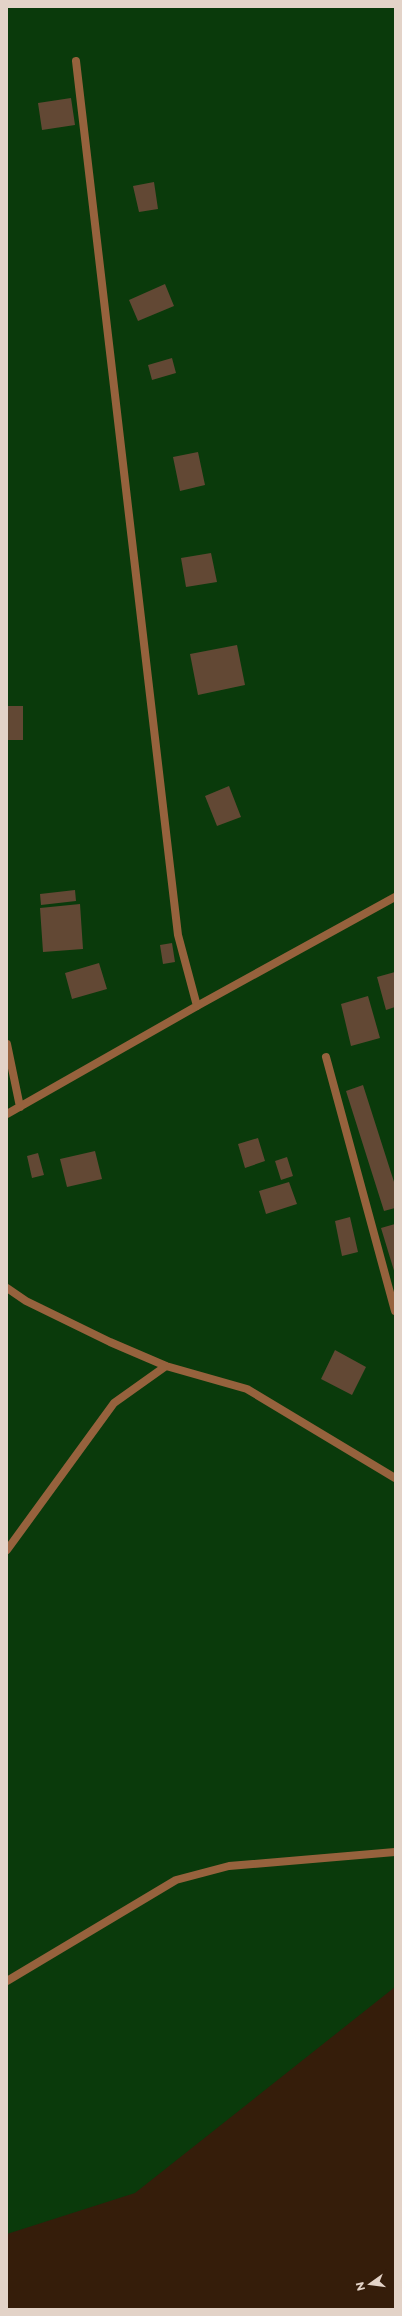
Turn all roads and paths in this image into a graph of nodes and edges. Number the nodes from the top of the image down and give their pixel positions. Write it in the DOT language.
graph roads {
  1 [pos="76,61"];
  2 [pos="395,897"];
  3 [pos="198,1006"];
  4 [pos="7,1044"];
  5 [pos="326,1057"];
  6 [pos="20,1107"];
  7 [pos="7,1114"];
  8 [pos="7,1288"];
  9 [pos="395,1311"];
  10 [pos="166,1366"];
  11 [pos="395,1478"];
  12 [pos="7,1550"];
  13 [pos="395,1852"];
  14 [pos="7,1981"];
  1 -- 3 [label="street"];
  2 -- 3 [label="street"];
  3 -- 6 [label="street"];
  4 -- 6 [label="street"];
  5 -- 9 [label="street"];
  6 -- 7 [label="street"];
  8 -- 10 [label="street"];
  10 -- 11 [label="street"];
  10 -- 12 [label="street"];
  13 -- 14 [label="street"];
}
